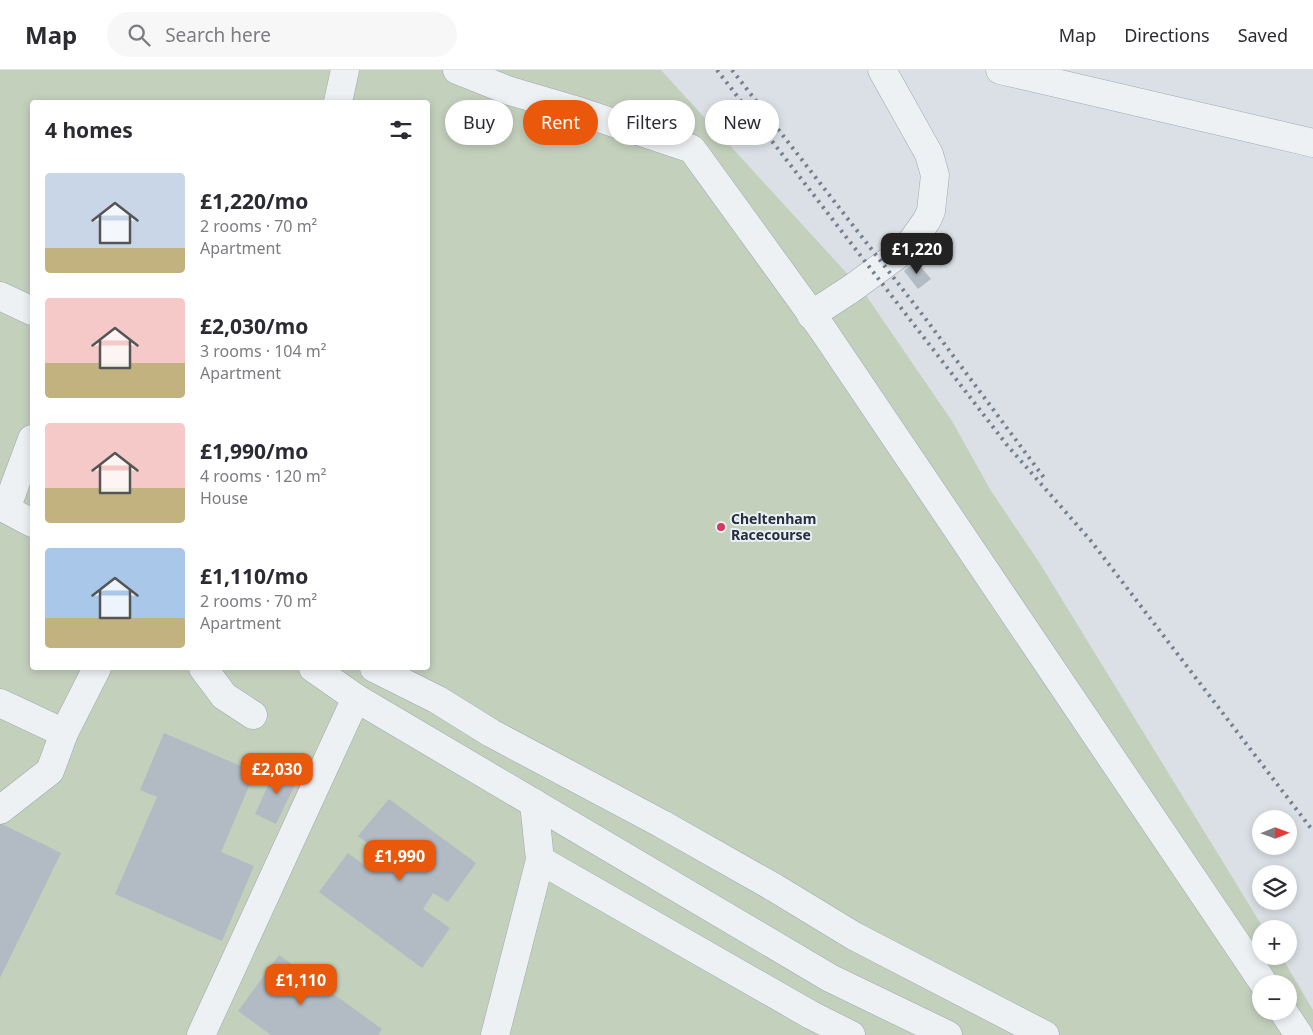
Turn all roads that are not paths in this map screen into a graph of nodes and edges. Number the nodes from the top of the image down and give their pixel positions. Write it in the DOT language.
graph roads {
  1 [pos="345,70"];
  2 [pos="882,70"];
  3 [pos="1000,70"];
  4 [pos="470,72"];
  5 [pos="338,100"];
  6 [pos="1313,143"];
  7 [pos="0,296"];
  8 [pos="30,310"];
  9 [pos="811,315"];
  10 [pos="0,316"];
  11 [pos="30,329"];
  12 [pos="30,444"];
  13 [pos="3,507"];
  14 [pos="30,521"];
  15 [pos="96,670"];
  16 [pos="204,670"];
  17 [pos="317,670"];
  18 [pos="378,670"];
  19 [pos="356,698"];
  20 [pos="0,703"];
  21 [pos="253,715"];
  22 [pos="64,733"];
  23 [pos="534,803"];
  24 [pos="0,810"];
  25 [pos="540,860"];
  26 [pos="1258,975"];
  27 [pos="1289,1020"];
  28 [pos="201,1035"];
  29 [pos="496,1035"];
  30 [pos="851,1035"];
  31 [pos="948,1035"];
  32 [pos="1045,1035"];
  33 [pos="1299,1035"];
  1 -- 5 [label="lane"];
  2 -- 9 [label="lane"];
  3 -- 6 [label="lane"];
  4 -- 9 [label="lane"];
  7 -- 8 [label="lane"];
  9 -- 26 [label="lane"];
  10 -- 11 [label="lane"];
  12 -- 13 [label="lane"];
  13 -- 14 [label="lane"];
  15 -- 22 [label="lane"];
  16 -- 21 [label="lane"];
  17 -- 19 [label="lane"];
  18 -- 32 [label="lane"];
  19 -- 23 [label="lane"];
  19 -- 28 [label="lane"];
  20 -- 22 [label="lane"];
  22 -- 24 [label="lane"];
  23 -- 25 [label="lane"];
  23 -- 31 [label="lane"];
  25 -- 29 [label="lane"];
  25 -- 30 [label="lane"];
  27 -- 33 [label="lane"];
}
